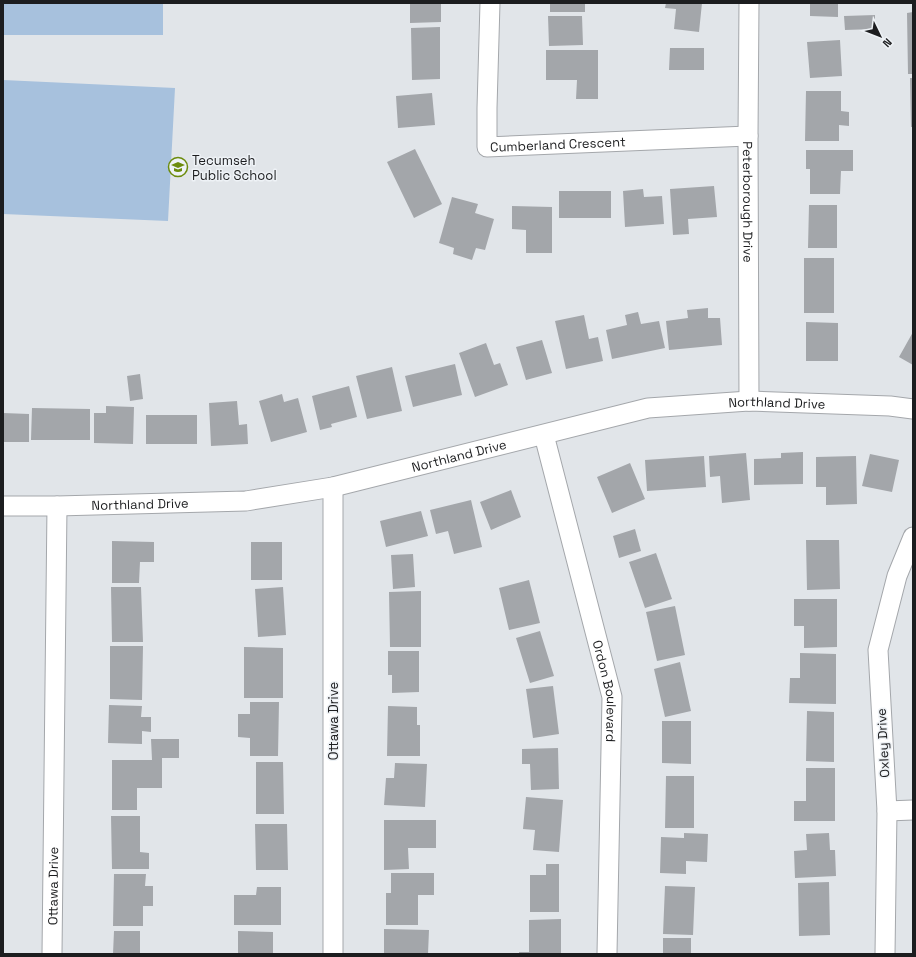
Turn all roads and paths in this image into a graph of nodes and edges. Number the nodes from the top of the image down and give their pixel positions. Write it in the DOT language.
graph roads {
  1 [pos="490,3"];
  2 [pos="749,3"];
  3 [pos="748,136"];
  4 [pos="749,401"];
  5 [pos="913,409"];
  6 [pos="544,435"];
  7 [pos="333,487"];
  8 [pos="3,506"];
  9 [pos="58,506"];
  10 [pos="913,537"];
  11 [pos="887,810"];
  12 [pos="913,810"];
  13 [pos="52,954"];
  14 [pos="333,954"];
  15 [pos="607,954"];
  16 [pos="885,954"];
  1 -- 3 [label="street, Cumberland Crescent"];
  2 -- 3 [label="street, Peterborough Drive"];
  3 -- 4 [label="street, Peterborough Drive"];
  4 -- 5 [label="street, Northland Drive"];
  4 -- 6 [label="street, Northland Drive"];
  6 -- 7 [label="street, Northland Drive"];
  6 -- 15 [label="street, Ordon Boulevard"];
  7 -- 9 [label="street, Northland Drive"];
  7 -- 14 [label="street, Ottawa Drive"];
  8 -- 9 [label="street, Northland Drive"];
  9 -- 13 [label="street, Ottawa Drive"];
  10 -- 11 [label="street, Oxley Drive"];
  11 -- 12 [label="street"];
  11 -- 16 [label="street, Oxley Drive"];
}
